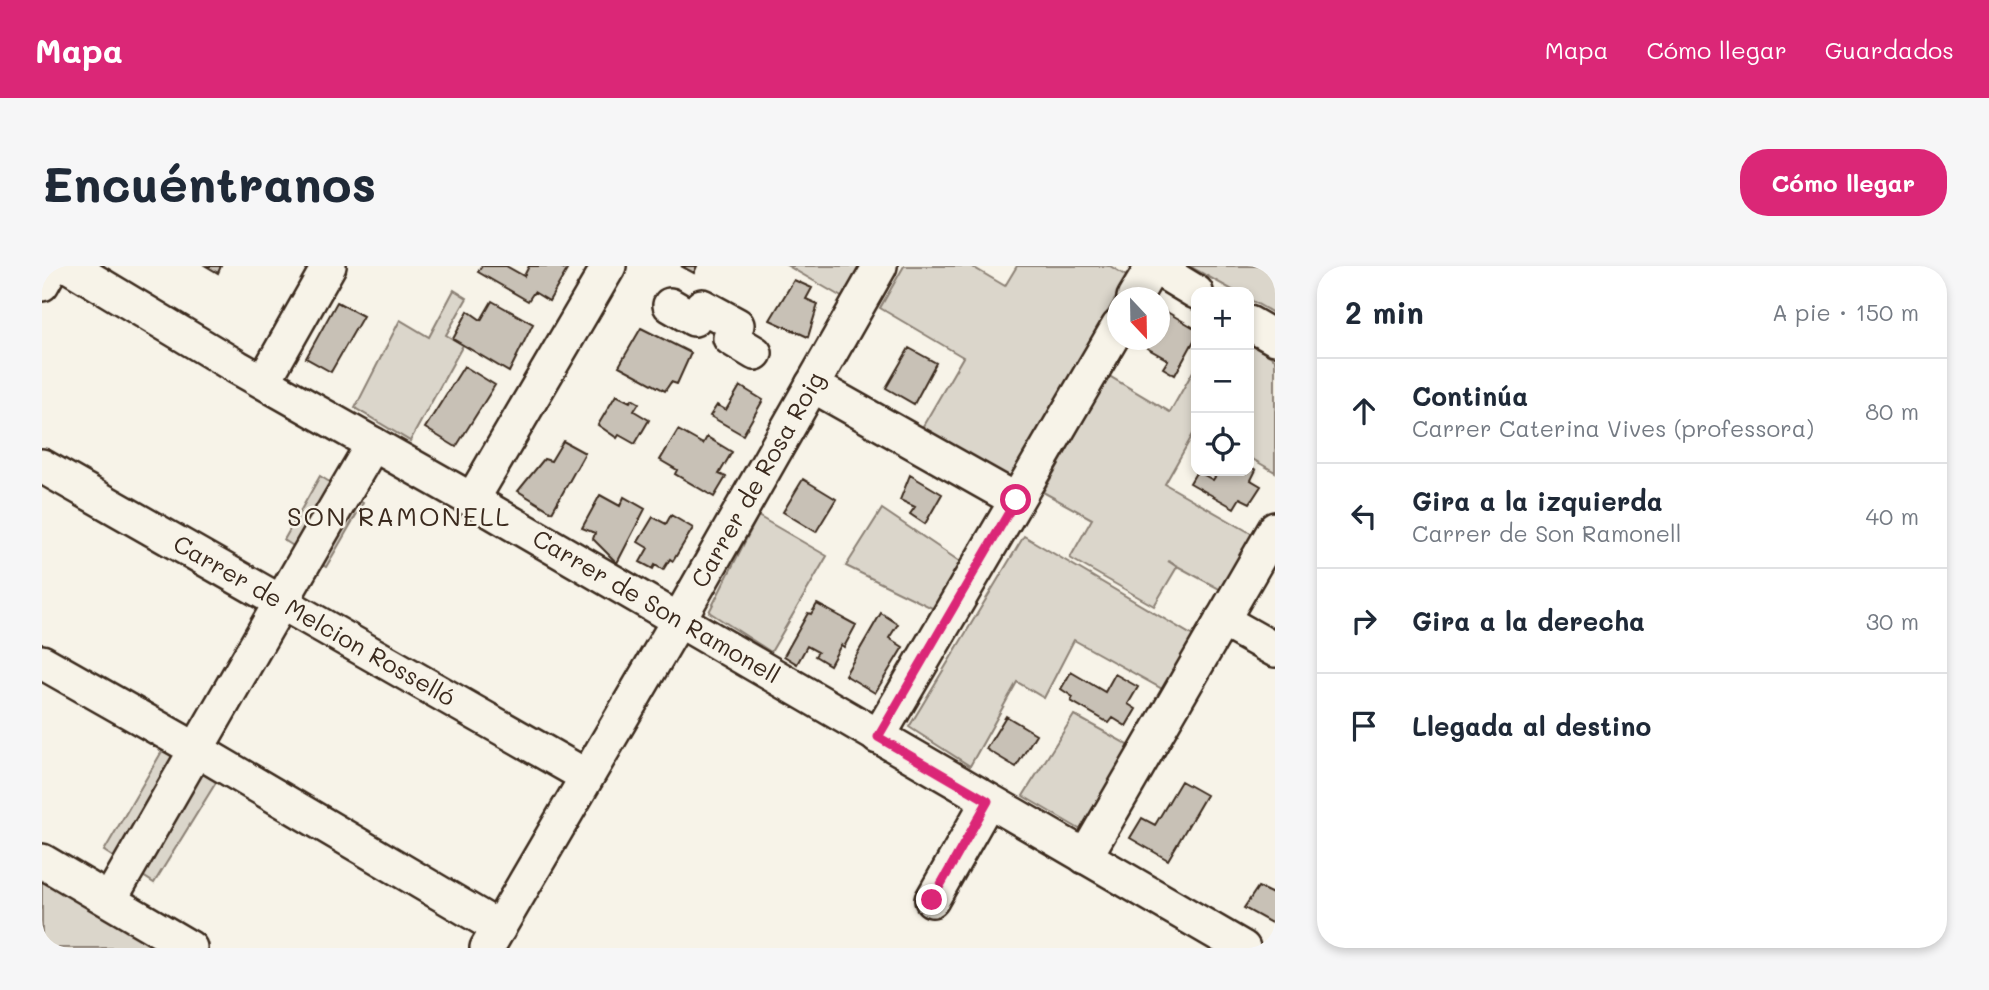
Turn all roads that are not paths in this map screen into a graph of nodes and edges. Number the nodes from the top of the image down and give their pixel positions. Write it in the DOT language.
graph roads {
  1 [pos="52,266"];
  2 [pos="69,266"];
  3 [pos="329,266"];
  4 [pos="880,266"];
  5 [pos="1153,266"];
  6 [pos="605,267"];
  7 [pos="42,284"];
  8 [pos="1141,287"];
  9 [pos="1191,289"];
  10 [pos="670,305"];
  11 [pos="1254,326"];
  12 [pos="1275,338"];
  13 [pos="1107,346"];
  14 [pos="755,353"];
  15 [pos="264,381"];
  16 [pos="812,385"];
  17 [pos="373,444"];
  18 [pos="42,466"];
  19 [pos="472,500"];
  20 [pos="1016,500"];
  21 [pos="1275,529"];
  22 [pos="280,601"];
  23 [pos="1222,620"];
  24 [pos="678,621"];
  25 [pos="1275,650"];
  26 [pos="42,662"];
  27 [pos="878,737"];
  28 [pos="197,750"];
  29 [pos="586,776"];
  30 [pos="988,801"];
  31 [pos="1085,857"];
  32 [pos="42,861"];
  33 [pos="110,899"];
  34 [pos="932,900"];
  35 [pos="493,938"];
  36 [pos="190,948"];
  37 [pos="1242,948"];
  1 -- 7 [label="street"];
  2 -- 15 [label="street, Carrer de Son Ramonell"];
  3 -- 15 [label="street"];
  4 -- 16 [label="street, Carrer de Rosa Roig"];
  5 -- 8 [label="street"];
  5 -- 9 [label="street"];
  6 -- 19 [label="street"];
  10 -- 14 [label="street"];
  11 -- 12 [label="street"];
  13 -- 20 [label="street"];
  15 -- 17 [label="street, Carrer de Son Ramonell"];
  16 -- 20 [label="street"];
  16 -- 24 [label="street, Carrer de Rosa Roig"];
  17 -- 19 [label="street, Carrer de Son Ramonell"];
  17 -- 22 [label="street"];
  18 -- 22 [label="street, Carrer de Melcion Rosselló"];
  19 -- 24 [label="street, Carrer de Son Ramonell"];
  20 -- 27 [label="street"];
  21 -- 23 [label="street"];
  22 -- 28 [label="street"];
  22 -- 29 [label="street, Carrer de Melcion Rosselló"];
  23 -- 25 [label="street"];
  23 -- 31 [label="street"];
  24 -- 27 [label="street, Carrer de Son Ramonell"];
  24 -- 29 [label="street, Carrer de Rosa Roig"];
  26 -- 28 [label="street"];
  27 -- 30 [label="street, Carrer de Son Ramonell"];
  28 -- 33 [label="street"];
  28 -- 35 [label="street"];
  29 -- 35 [label="street, Carrer de Rosa Roig"];
  30 -- 31 [label="street, Carrer de Son Ramonell"];
  30 -- 34 [label="street"];
  31 -- 37 [label="street, Carrer de Son Ramonell"];
  32 -- 33 [label="street"];
  33 -- 36 [label="street"];
}
